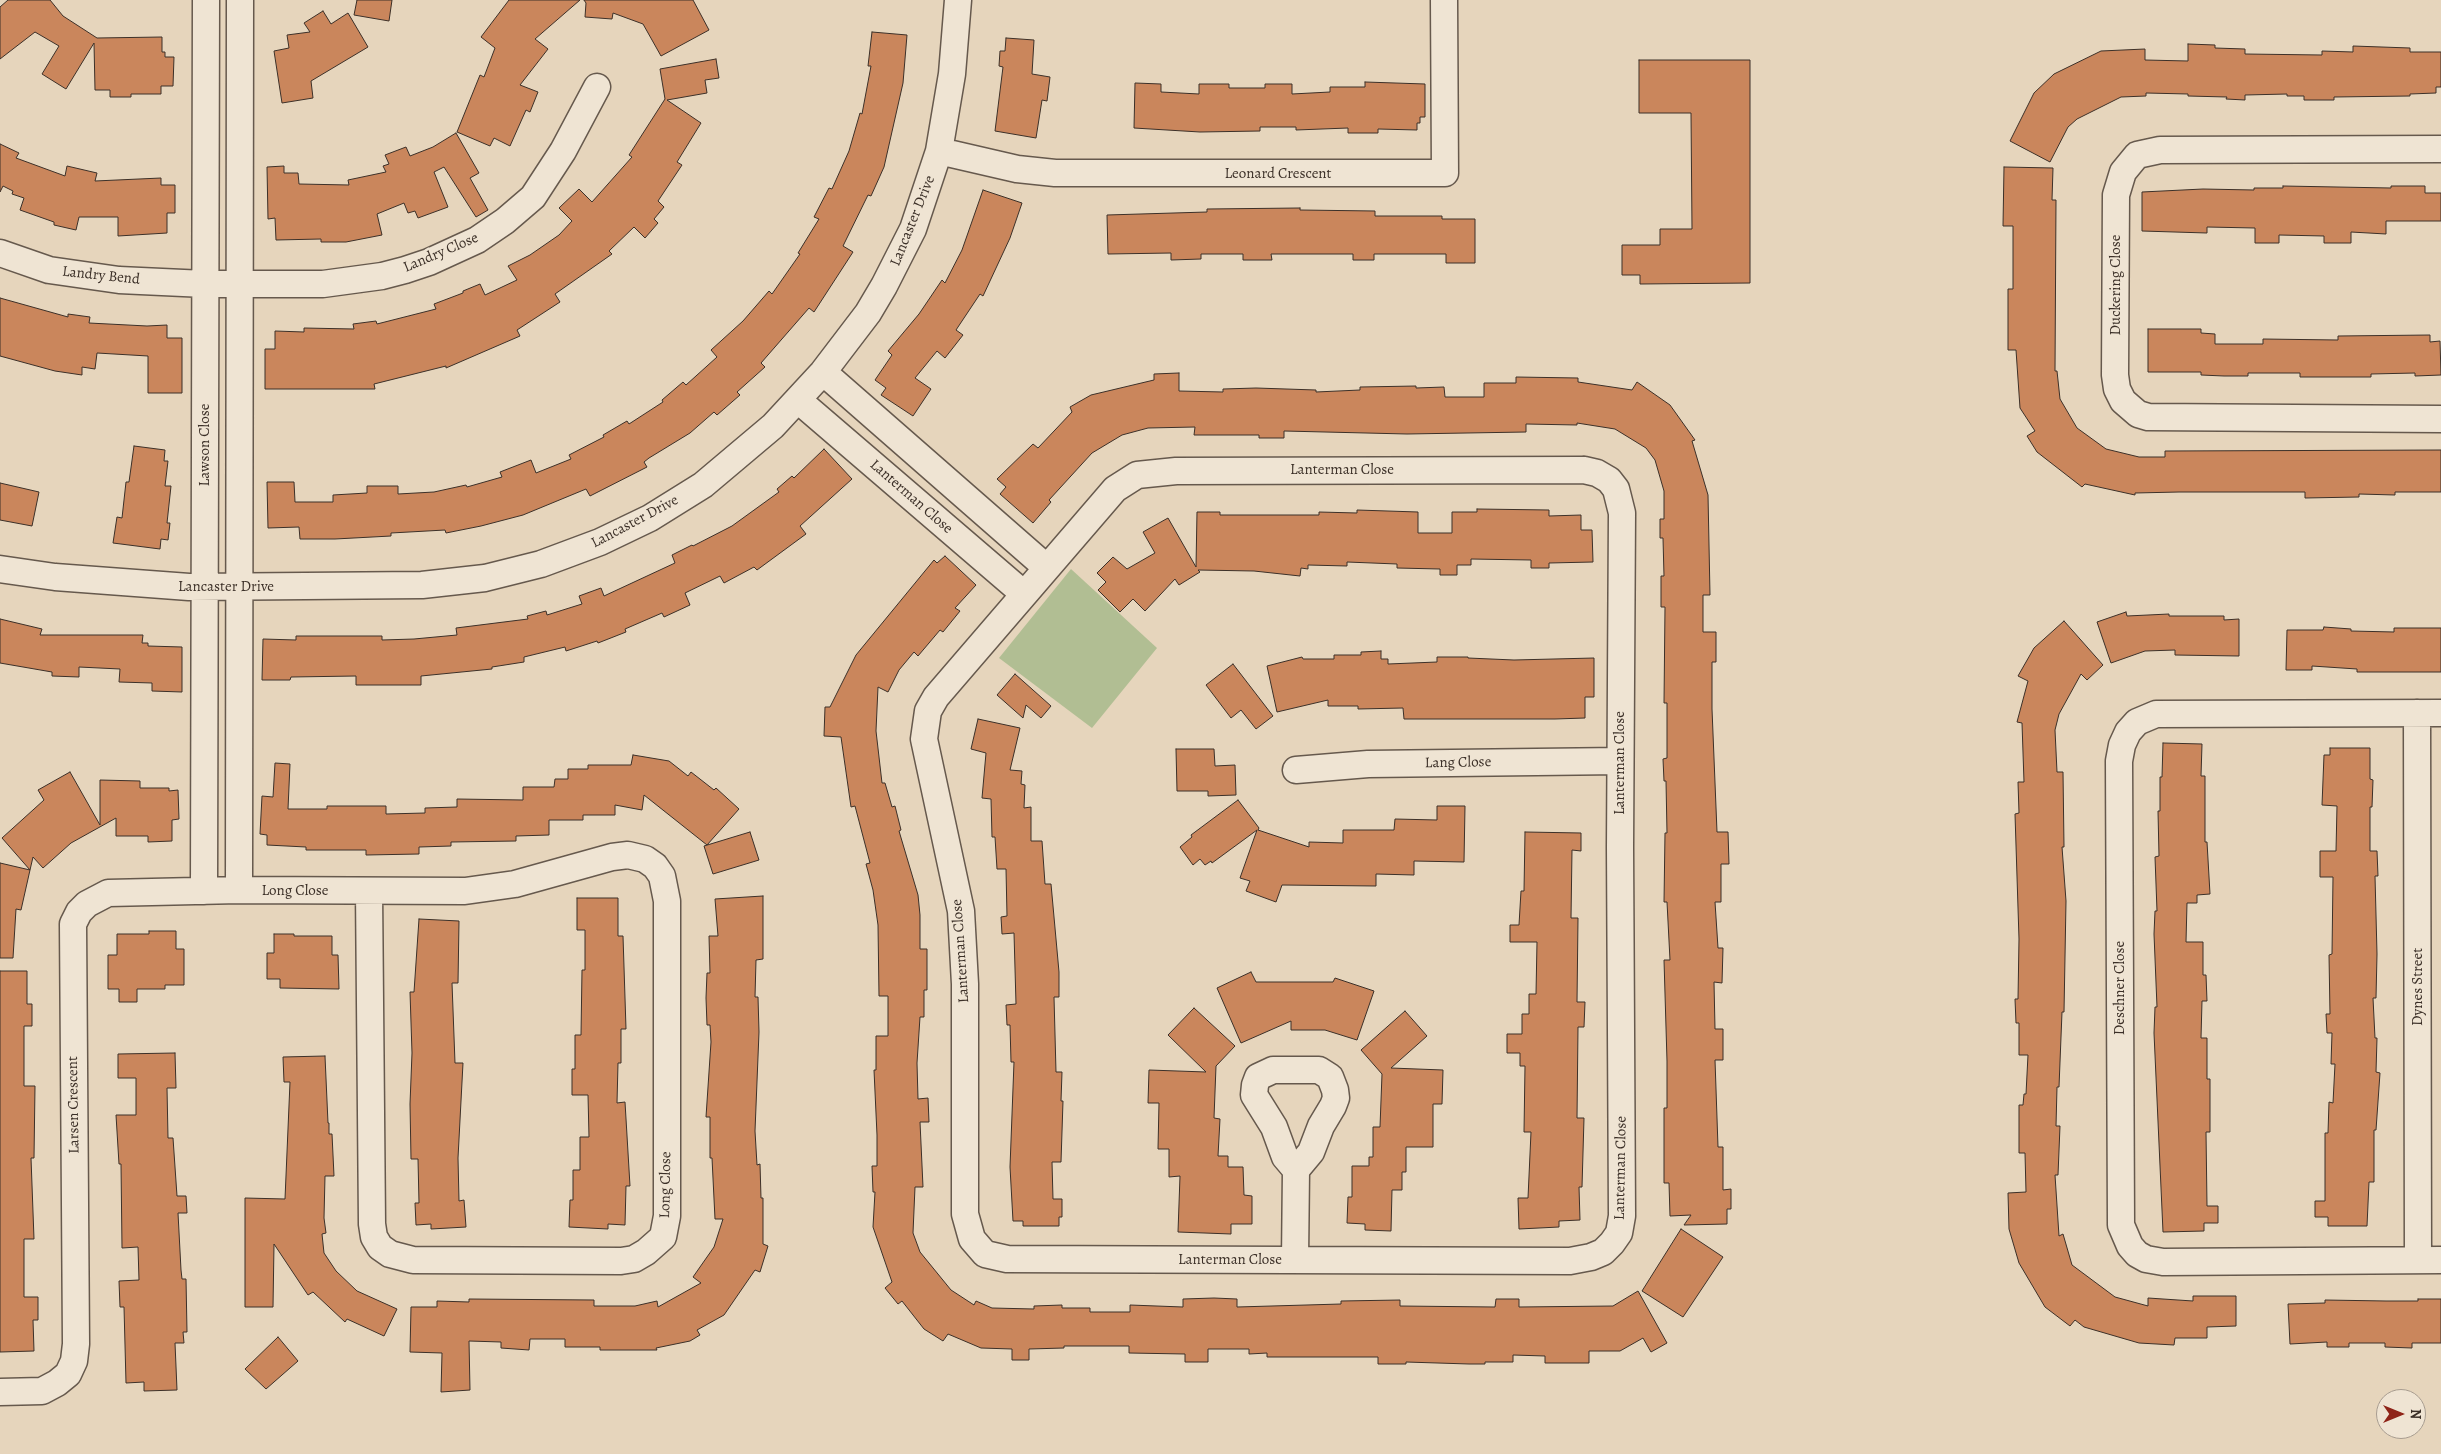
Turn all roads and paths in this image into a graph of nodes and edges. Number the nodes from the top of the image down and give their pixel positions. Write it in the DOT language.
graph roads {
  1 [pos="206,0"];
  2 [pos="240,0"];
  3 [pos="958,0"];
  4 [pos="1444,0"];
  5 [pos="597,87"];
  6 [pos="205,133"];
  7 [pos="239,133"];
  8 [pos="2441,149"];
  9 [pos="939,151"];
  10 [pos="0,253"];
  11 [pos="205,284"];
  12 [pos="239,284"];
  13 [pos="824,372"];
  14 [pos="798,400"];
  15 [pos="2441,419"];
  16 [pos="204,432"];
  17 [pos="239,433"];
  18 [pos="1047,568"];
  19 [pos="0,569"];
  20 [pos="204,587"];
  21 [pos="239,587"];
  22 [pos="1024,594"];
  23 [pos="2429,713"];
  24 [pos="1620,762"];
  25 [pos="1296,770"];
  26 [pos="221,891"];
  27 [pos="369,891"];
  28 [pos="1296,1170"];
  29 [pos="1295,1260"];
  30 [pos="2430,1260"];
  31 [pos="0,1392"];
  1 -- 6 [label="street, Lawson Close"];
  2 -- 7 [label="street"];
  3 -- 9 [label="street, Lancaster Drive"];
  4 -- 9 [label="street, Leonard Crescent"];
  5 -- 12 [label="street, Landry Close"];
  6 -- 7 [label="street"];
  6 -- 11 [label="street, Lawson Close"];
  7 -- 12 [label="street"];
  8 -- 15 [label="street, Duckering Close"];
  9 -- 13 [label="street, Lancaster Drive"];
  10 -- 11 [label="street, Landry Bend"];
  11 -- 12 [label="street, Landry Close"];
  11 -- 16 [label="street, Lawson Close"];
  12 -- 17 [label="street"];
  13 -- 14 [label="street, Lancaster Drive"];
  13 -- 18 [label="street"];
  14 -- 21 [label="street, Lancaster Drive"];
  14 -- 22 [label="street, Lanterman Close"];
  16 -- 17 [label="street"];
  16 -- 20 [label="street, Lawson Close"];
  17 -- 21 [label="street"];
  18 -- 22 [label="street, Lanterman Close"];
  18 -- 24 [label="street, Lanterman Close"];
  19 -- 20 [label="street, Lancaster Drive"];
  20 -- 21 [label="street, Lancaster Drive"];
  20 -- 26 [label="street, Lawson Close"];
  21 -- 26 [label="street"];
  22 -- 29 [label="street, Lanterman Close"];
  23 -- 30 [label="street, Dynes Street"];
  23 -- 30 [label="street, Deschner Close"];
  24 -- 25 [label="street, Lang Close"];
  24 -- 29 [label="street, Lanterman Close"];
  26 -- 27 [label="street, Long Close"];
  26 -- 31 [label="street, Larsen Crescent"];
  27 -- 27 [label="street, Long Close"];
  28 -- 29 [label="street"];
}
